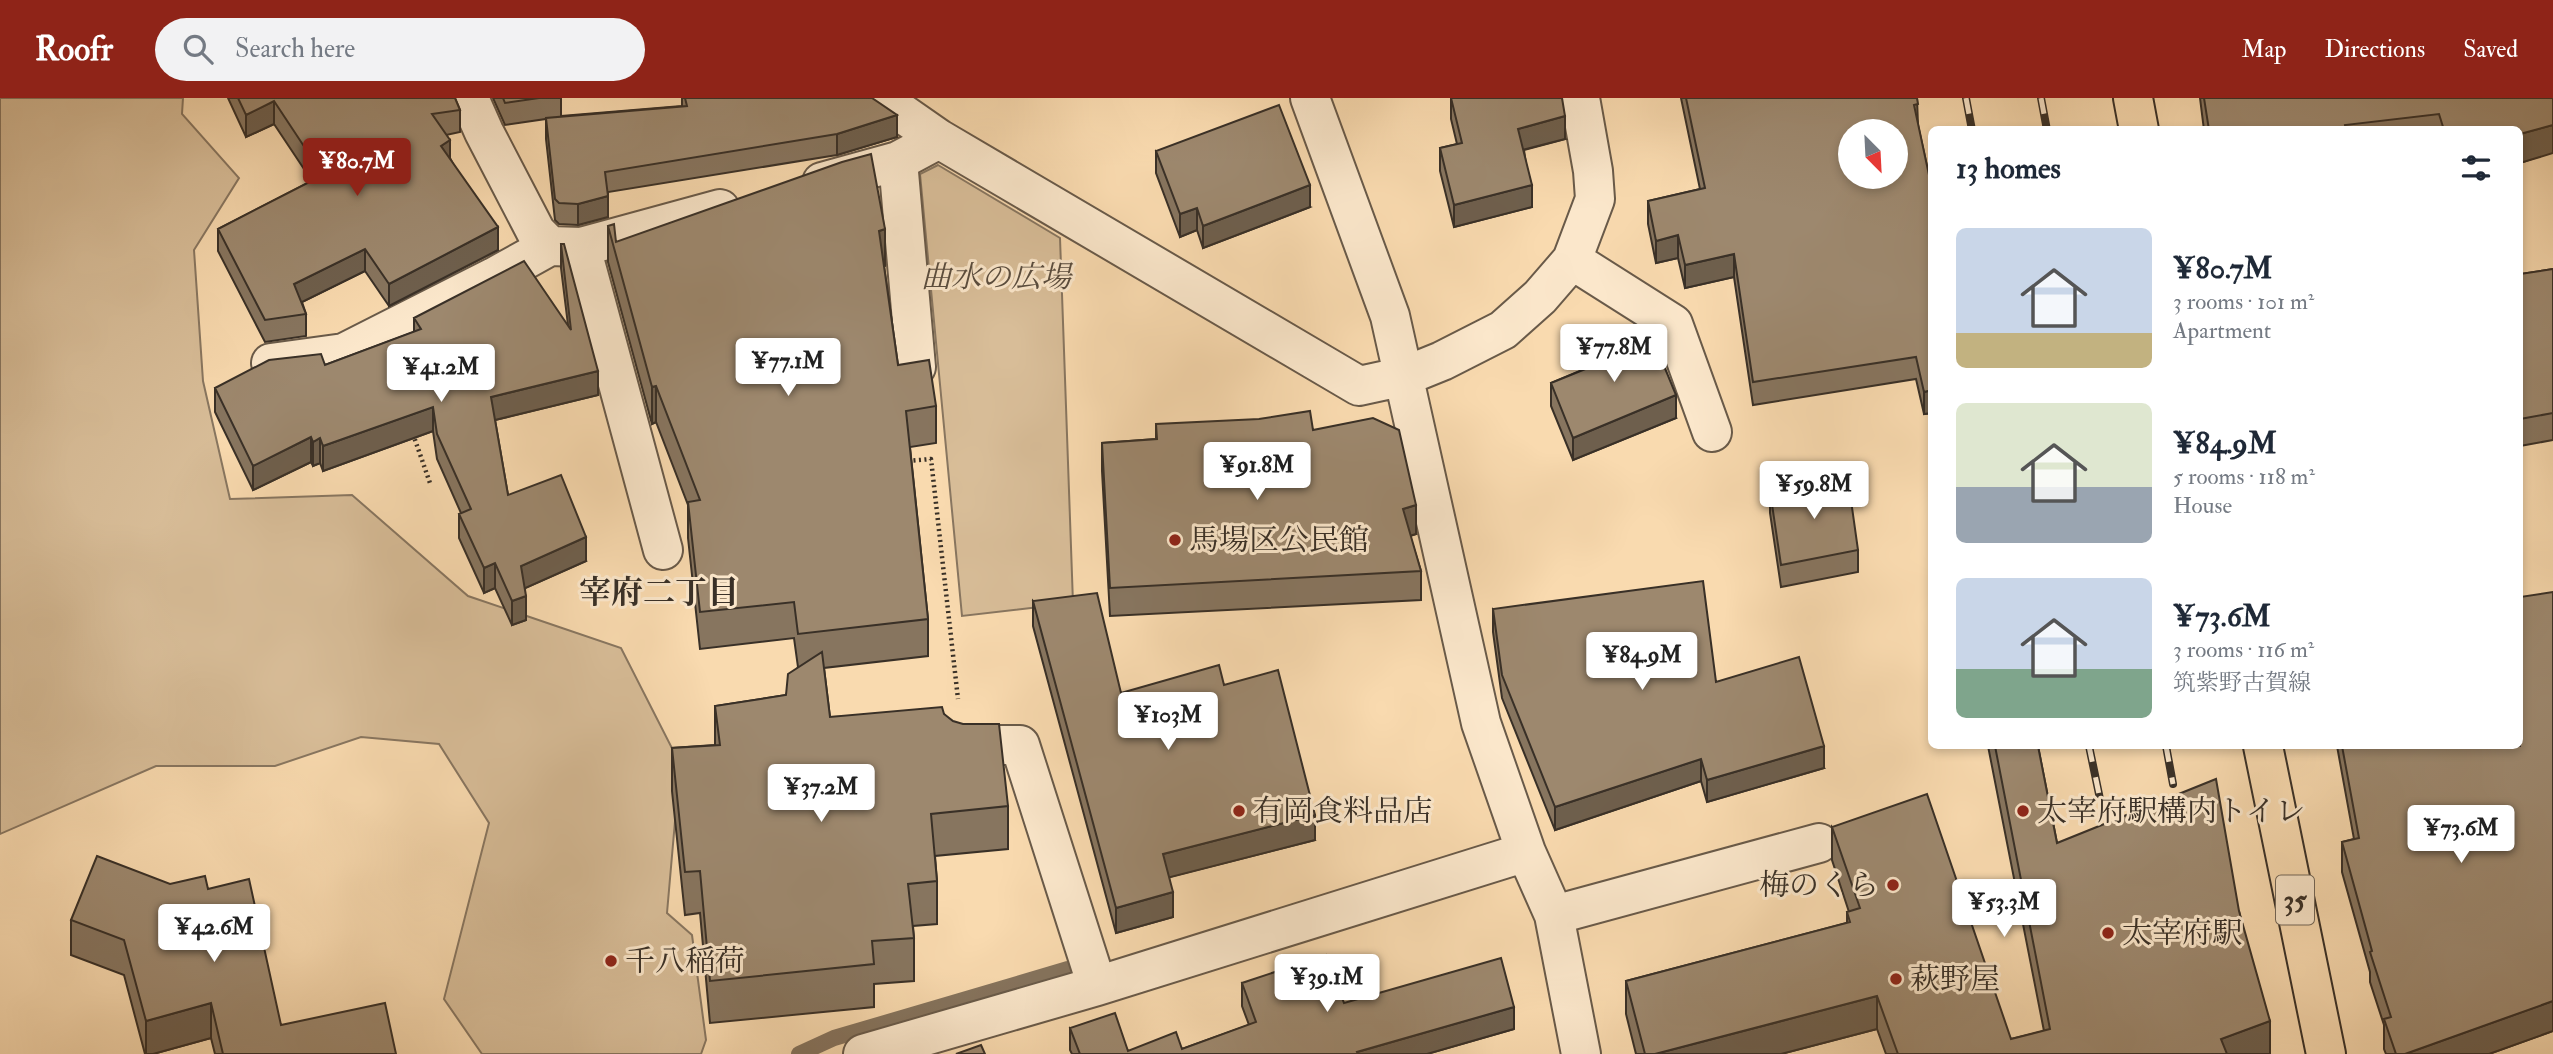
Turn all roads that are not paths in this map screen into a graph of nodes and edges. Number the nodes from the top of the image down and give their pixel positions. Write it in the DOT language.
graph roads {
  1 [pos="469,98"];
  2 [pos="880,98"];
  3 [pos="1310,98"];
  4 [pos="1580,98"];
  5 [pos="2133,98"];
  6 [pos="2138,126"];
  7 [pos="939,139"];
  8 [pos="898,161"];
  9 [pos="792,190"];
  10 [pos="753,201"];
  11 [pos="566,246"];
  12 [pos="1572,260"];
  13 [pos="271,363"];
  14 [pos="916,367"];
  15 [pos="1405,376"];
  16 [pos="1712,432"];
  17 [pos="663,550"];
  18 [pos="963,746"];
  19 [pos="2264,749"];
  20 [pos="1819,843"];
  21 [pos="1526,852"];
  22 [pos="1554,915"];
  23 [pos="1097,986"];
  24 [pos="863,1054"];
  25 [pos="1581,1054"];
  26 [pos="2326,1054"];
  1 -- 11 [label="street"];
  2 -- 7 [label="street"];
  3 -- 15 [label="street"];
  4 -- 12 [label="street"];
  5 -- 6 [label="main road"];
  7 -- 8 [label="street"];
  7 -- 15 [label="street"];
  8 -- 9 [label="street"];
  8 -- 14 [label="street"];
  10 -- 11 [label="street"];
  11 -- 13 [label="street"];
  11 -- 17 [label="street"];
  12 -- 15 [label="street"];
  12 -- 16 [label="street"];
  15 -- 21 [label="street"];
  18 -- 23 [label="street"];
  19 -- 26 [label="main road, 35"];
  20 -- 22 [label="street"];
  21 -- 22 [label="street"];
  21 -- 23 [label="street"];
  22 -- 25 [label="street"];
  23 -- 24 [label="street"];
}
